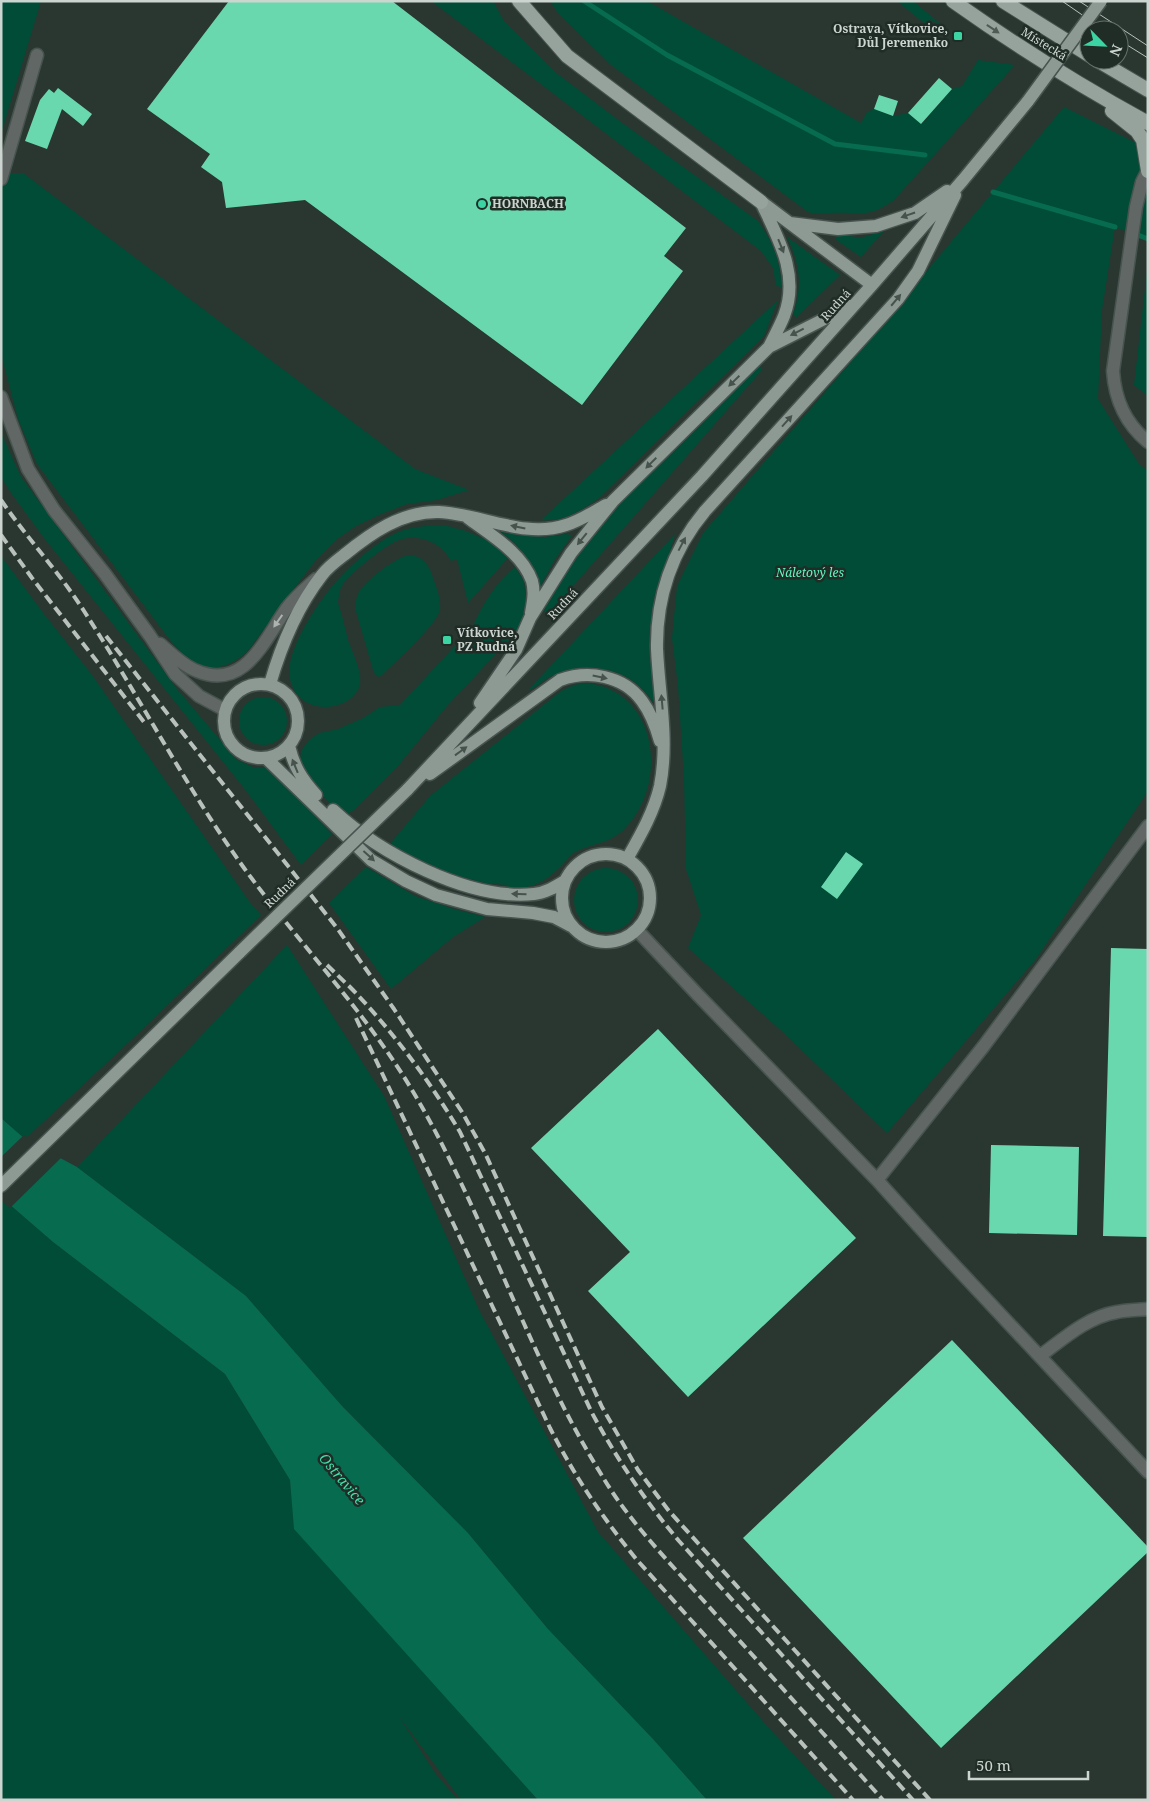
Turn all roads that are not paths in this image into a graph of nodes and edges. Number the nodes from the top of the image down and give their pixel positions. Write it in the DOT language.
graph roads {
  1 [pos="519,1"];
  2 [pos="953,1"];
  3 [pos="1003,1"];
  4 [pos="1101,1"];
  5 [pos="1079,49"];
  6 [pos="37,55"];
  7 [pos="1114,70"];
  8 [pos="1076,82"];
  9 [pos="1148,90"];
  10 [pos="1148,123"];
  11 [pos="1147,172"];
  12 [pos="1,179"];
  13 [pos="963,180"];
  14 [pos="761,202"];
  15 [pos="790,223"];
  16 [pos="872,285"];
  17 [pos="857,302"];
  18 [pos="769,347"];
  19 [pos="1,397"];
  20 [pos="1148,442"];
  21 [pos="613,501"];
  22 [pos="464,515"];
  23 [pos="323,573"];
  24 [pos="530,618"];
  25 [pos="150,636"];
  26 [pos="270,684"];
  27 [pos="225,710"];
  28 [pos="456,738"];
  29 [pos="289,746"];
  30 [pos="662,750"];
  31 [pos="266,758"];
  32 [pos="407,790"];
  33 [pos="1148,826"];
  34 [pos="627,859"];
  35 [pos="565,881"];
  36 [pos="571,926"];
  37 [pos="637,930"];
  38 [pos="877,1180"];
  39 [pos="1,1186"];
  40 [pos="1148,1309"];
  41 [pos="1040,1356"];
  42 [pos="1148,1472"];
  1 -- 14 [label="highway"];
  2 -- 8 [label="highway, Místecká, one-way"];
  3 -- 5 [label="highway, Místecká"];
  4 -- 13 [label="main road, Rudná, bridge"];
  6 -- 12 [label="street"];
  7 -- 9 [label="highway"];
  8 -- 10 [label="highway, Místecká"];
  8 -- 11 [label="highway"];
  11 -- 20 [label="street"];
  13 -- 15 [label="main road, one-way"];
  13 -- 16 [label="main road, Rudná"];
  30 -- 13 [label="main road, one-way"];
  14 -- 15 [label="main road"];
  14 -- 18 [label="main road, one-way"];
  15 -- 16 [label="main road"];
  16 -- 17 [label="main road, Rudná"];
  17 -- 18 [label="main road, one-way"];
  17 -- 28 [label="main road, Rudná"];
  18 -- 21 [label="main road, one-way"];
  19 -- 25 [label="street"];
  21 -- 22 [label="main road, one-way"];
  21 -- 24 [label="main road, one-way"];
  22 -- 23 [label="main road"];
  22 -- 24 [label="main road"];
  23 -- 25 [label="street, one-way"];
  23 -- 26 [label="main road"];
  24 -- 28 [label="main road"];
  25 -- 27 [label="street"];
  26 -- 27 [label="main road"];
  26 -- 29 [label="main road"];
  27 -- 31 [label="main road"];
  28 -- 32 [label="main road, Rudná"];
  29 -- 31 [label="main road"];
  35 -- 29 [label="main road, one-way"];
  32 -- 30 [label="main road, one-way"];
  30 -- 34 [label="main road"];
  31 -- 36 [label="main road, one-way"];
  32 -- 39 [label="main road, Rudná, bridge"];
  33 -- 38 [label="street"];
  34 -- 35 [label="main road"];
  34 -- 37 [label="main road"];
  35 -- 36 [label="main road"];
  36 -- 37 [label="main road"];
  37 -- 38 [label="street"];
  38 -- 41 [label="street"];
  40 -- 41 [label="street"];
  41 -- 42 [label="street"];
}
